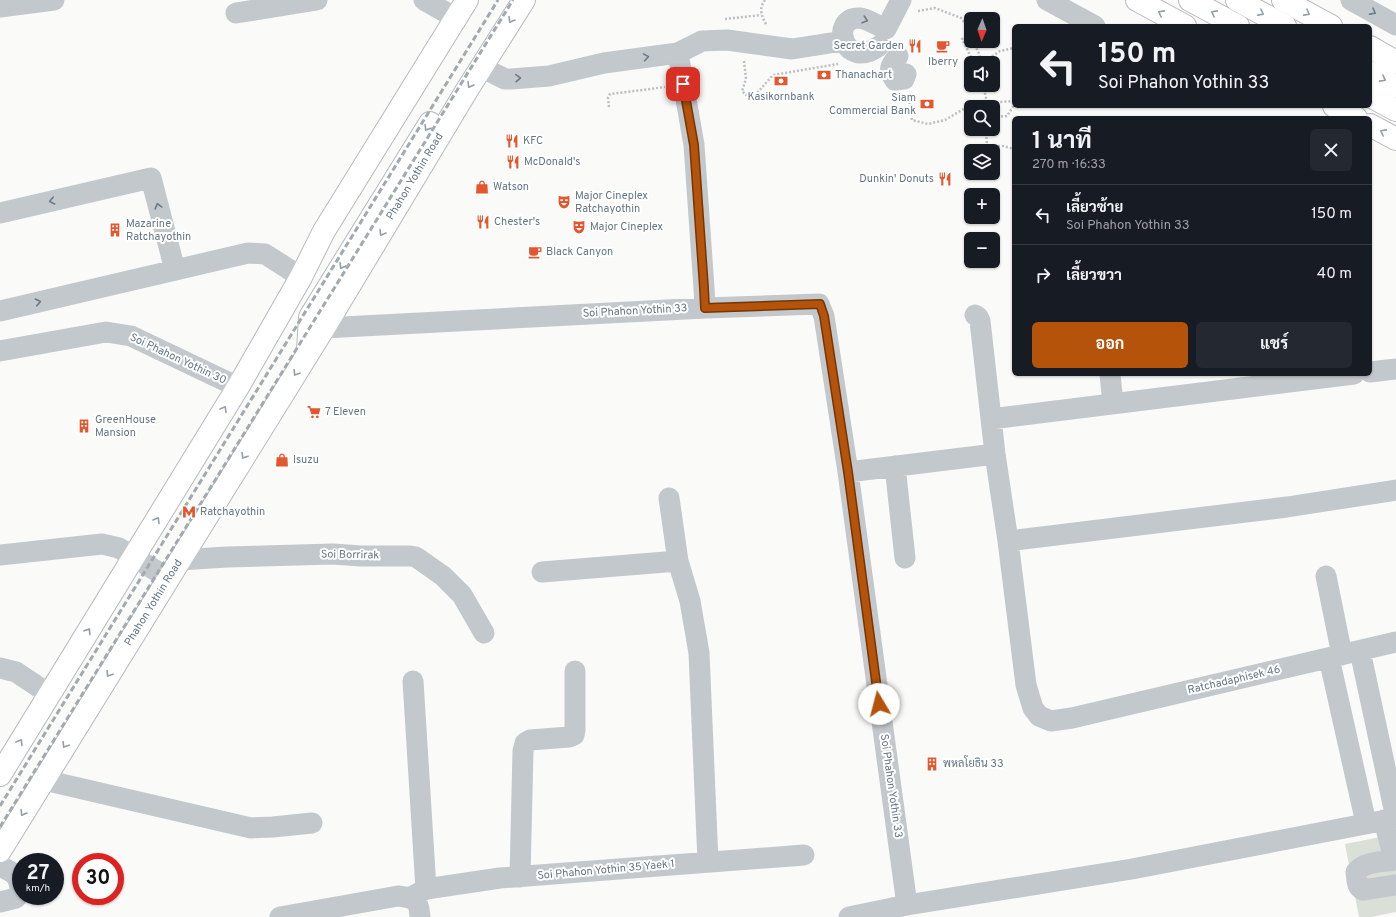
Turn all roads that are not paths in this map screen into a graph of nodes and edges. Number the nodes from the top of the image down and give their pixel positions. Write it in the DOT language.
graph roads {
  1 [pos="54,0"];
  2 [pos="317,0"];
  3 [pos="424,0"];
  4 [pos="467,0"];
  5 [pos="483,0"];
  6 [pos="506,0"];
  7 [pos="524,0"];
  8 [pos="1047,0"];
  9 [pos="1137,0"];
  10 [pos="1190,0"];
  11 [pos="1237,0"];
  12 [pos="1283,0"];
  13 [pos="1351,0"];
  14 [pos="907,6"];
  15 [pos="0,7"];
  16 [pos="236,13"];
  17 [pos="456,18"];
  18 [pos="1091,24"];
  19 [pos="1181,24"];
  20 [pos="1234,24"];
  21 [pos="1281,24"];
  22 [pos="1327,24"];
  23 [pos="1396,25"];
  24 [pos="882,38"];
  25 [pos="843,42"];
  26 [pos="1372,49"];
  27 [pos="678,52"];
  28 [pos="1396,62"];
  29 [pos="481,67"];
  30 [pos="1372,73"];
  31 [pos="1396,86"];
  32 [pos="1372,97"];
  33 [pos="1396,110"];
  34 [pos="1372,126"];
  35 [pos="1396,139"];
  36 [pos="397,156"];
  37 [pos="0,213"];
  38 [pos="175,270"];
  39 [pos="301,277"];
  40 [pos="705,308"];
  41 [pos="282,309"];
  42 [pos="0,311"];
  43 [pos="975,315"];
  44 [pos="324,328"];
  45 [pos="0,351"];
  46 [pos="308,354"];
  47 [pos="1396,369"];
  48 [pos="1372,372"];
  49 [pos="1110,376"];
  50 [pos="1320,376"];
  51 [pos="1236,381"];
  52 [pos="238,387"];
  53 [pos="1113,404"];
  54 [pos="991,419"];
  55 [pos="995,454"];
  56 [pos="894,466"];
  57 [pos="848,472"];
  58 [pos="1396,490"];
  59 [pos="669,498"];
  60 [pos="1008,541"];
  61 [pos="0,555"];
  62 [pos="134,558"];
  63 [pos="905,558"];
  64 [pos="180,560"];
  65 [pos="678,561"];
  66 [pos="542,572"];
  67 [pos="1326,576"];
  68 [pos="168,578"];
  69 [pos="484,633"];
  70 [pos="1396,642"];
  71 [pos="1344,654"];
  72 [pos="0,668"];
  73 [pos="575,671"];
  74 [pos="413,681"];
  75 [pos="49,694"];
  76 [pos="0,775"];
  77 [pos="44,780"];
  78 [pos="1385,820"];
  79 [pos="312,823"];
  80 [pos="0,852"];
  81 [pos="804,855"];
  82 [pos="1395,860"];
  83 [pos="708,862"];
  84 [pos="0,866"];
  85 [pos="520,877"];
  86 [pos="1396,885"];
  87 [pos="419,893"];
  88 [pos="0,902"];
  89 [pos="907,905"];
  90 [pos="280,917"];
  91 [pos="420,917"];
  92 [pos="849,917"];
  1 -- 15 [label="street"];
  2 -- 16 [label="street"];
  3 -- 17 [label="street"];
  4 -- 17 [label="main road, Phahon Yothin Road"];
  5 -- 36 [label="main road, Phahon Yothin Road"];
  6 -- 36 [label="main road, Phahon Yothin Road, one-way"];
  7 -- 29 [label="main road, Phahon Yothin Road, one-way"];
  8 -- 18 [label="street"];
  19 -- 9 [label="main road, one-way"];
  20 -- 10 [label="main road, one-way"];
  11 -- 21 [label="main road, one-way"];
  12 -- 22 [label="main road, one-way"];
  13 -- 23 [label="street, one-way"];
  14 -- 24 [label="street"];
  17 -- 39 [label="main road, Phahon Yothin Road"];
  24 -- 25 [label="street"];
  25 -- 24 [label="street, one-way"];
  25 -- 27 [label="street"];
  26 -- 28 [label="main road"];
  29 -- 27 [label="street, one-way"];
  27 -- 40 [label="street"];
  29 -- 44 [label="main road, Phahon Yothin Road, one-way"];
  30 -- 31 [label="main road, one-way"];
  32 -- 33 [label="main road"];
  35 -- 34 [label="main road, one-way"];
  36 -- 41 [label="main road, Phahon Yothin Road"];
  36 -- 46 [label="main road, Phahon Yothin Road, one-way"];
  38 -- 37 [label="street, one-way"];
  38 -- 39 [label="street"];
  42 -- 38 [label="street, one-way"];
  39 -- 41 [label="main road, Phahon Yothin Road"];
  40 -- 44 [label="street, Soi Phahon Yothin 33"];
  40 -- 57 [label="street, Soi Phahon Yothin 33"];
  41 -- 52 [label="main road, Phahon Yothin Road"];
  43 -- 54 [label="street, Ratchadaphisek 46"];
  44 -- 46 [label="main road, Phahon Yothin Road"];
  45 -- 52 [label="street, Soi Phahon Yothin 30"];
  46 -- 64 [label="main road, Phahon Yothin Road, one-way"];
  47 -- 48 [label="street"];
  49 -- 53 [label="street"];
  50 -- 51 [label="street"];
  51 -- 53 [label="street"];
  62 -- 52 [label="main road, Phahon Yothin Road, one-way"];
  53 -- 54 [label="street"];
  54 -- 55 [label="street, Ratchadaphisek 46"];
  55 -- 56 [label="street"];
  55 -- 60 [label="street, Ratchadaphisek 46"];
  56 -- 57 [label="street"];
  56 -- 63 [label="street"];
  57 -- 89 [label="street, Soi Phahon Yothin 33"];
  58 -- 60 [label="street"];
  59 -- 65 [label="street"];
  60 -- 71 [label="street, Ratchadaphisek 46"];
  61 -- 62 [label="street"];
  62 -- 68 [label="street"];
  75 -- 62 [label="main road, Phahon Yothin Road, one-way"];
  64 -- 68 [label="main road, Phahon Yothin Road"];
  64 -- 69 [label="street, Soi Borrirak"];
  65 -- 66 [label="street"];
  65 -- 83 [label="street"];
  67 -- 71 [label="street"];
  68 -- 77 [label="main road, Phahon Yothin Road, one-way"];
  70 -- 71 [label="street, Ratchadaphisek 46"];
  71 -- 78 [label="street"];
  71 -- 78 [label="street"];
  72 -- 75 [label="street"];
  73 -- 85 [label="street"];
  74 -- 87 [label="street"];
  76 -- 75 [label="main road, Phahon Yothin Road, one-way"];
  77 -- 79 [label="street"];
  77 -- 80 [label="main road, Phahon Yothin Road, one-way"];
  78 -- 82 [label="street"];
  78 -- 89 [label="street"];
  81 -- 83 [label="street, Soi Phahon Yothin 35 Yaek 1"];
  82 -- 86 [label="street"];
  83 -- 85 [label="street, Soi Phahon Yothin 35 Yaek 1"];
  84 -- 88 [label="street"];
  85 -- 87 [label="street, Soi Phahon Yothin 35 Yaek 1"];
  87 -- 90 [label="street, Soi Phahon Yothin 35 Yaek 1"];
  87 -- 91 [label="street"];
  89 -- 92 [label="street"];
}
